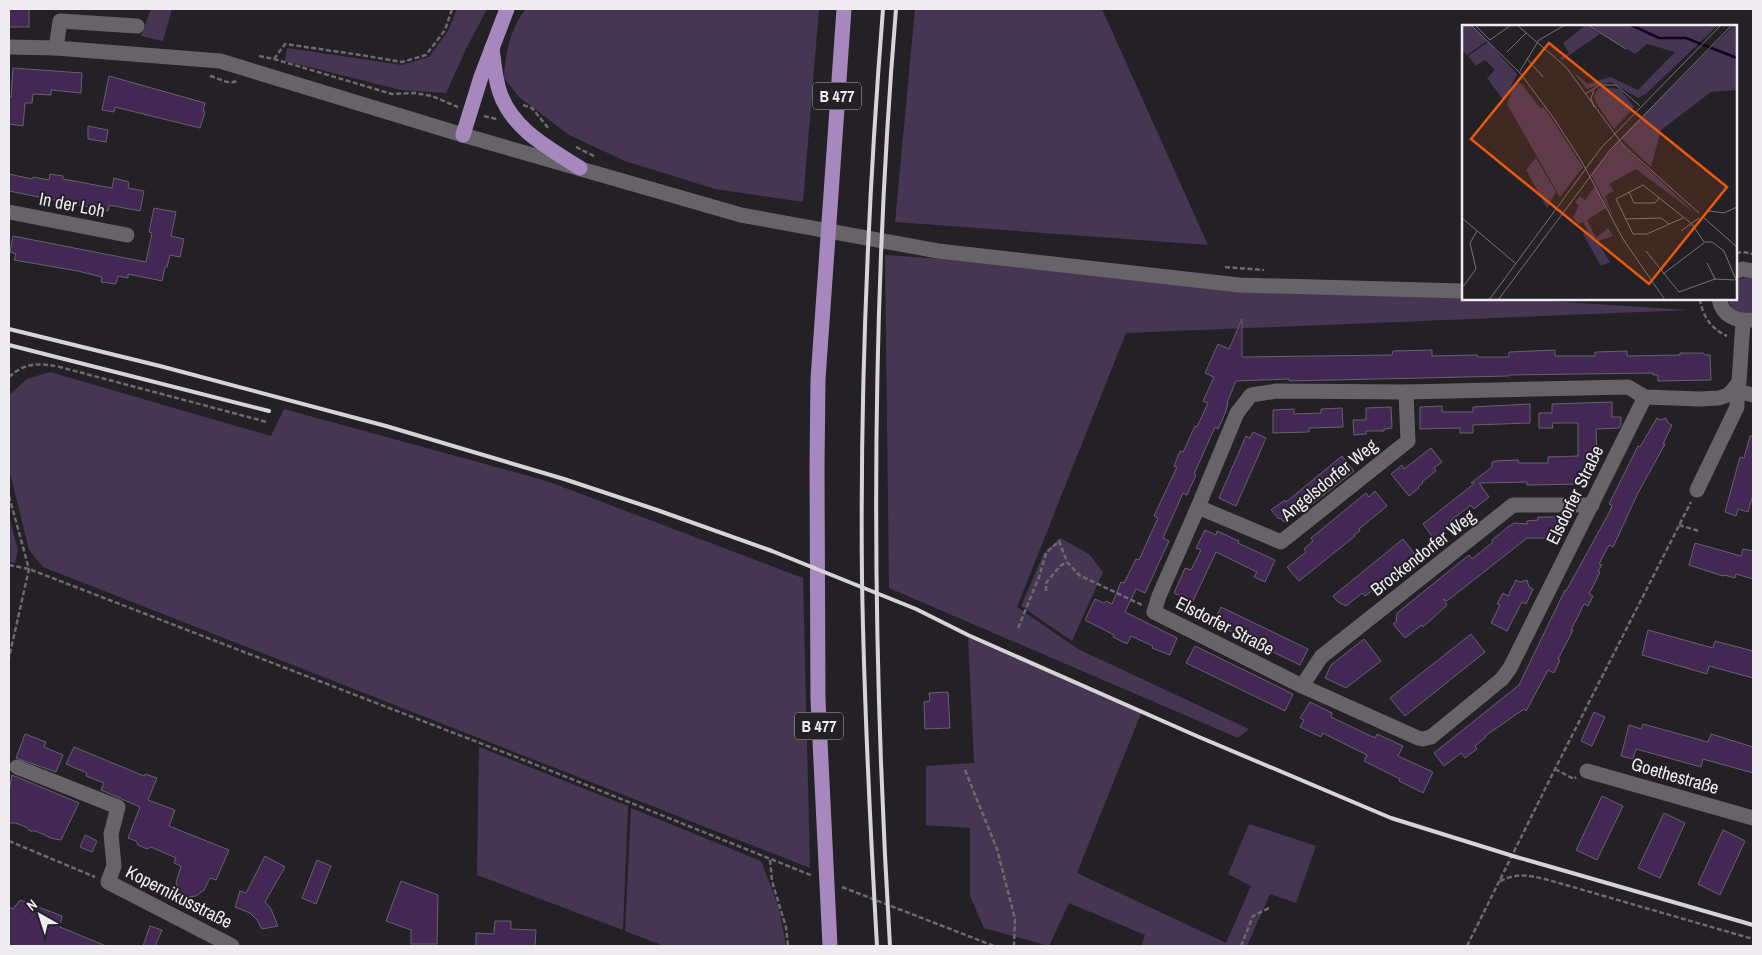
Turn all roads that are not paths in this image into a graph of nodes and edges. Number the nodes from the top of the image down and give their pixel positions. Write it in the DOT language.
graph roads {
  1 [pos="507,9"];
  2 [pos="844,9"];
  3 [pos="137,26"];
  4 [pos="9,47"];
  5 [pos="56,48"];
  6 [pos="492,48"];
  7 [pos="463,135"];
  8 [pos="580,168"];
  9 [pos="9,212"];
  10 [pos="127,235"];
  11 [pos="1462,291"];
  12 [pos="1719,300"];
  13 [pos="1748,320"];
  14 [pos="1734,390"];
  15 [pos="1406,392"];
  16 [pos="1753,396"];
  17 [pos="1645,397"];
  18 [pos="1697,490"];
  19 [pos="1592,505"];
  20 [pos="1198,507"];
  21 [pos="1302,686"];
  22 [pos="17,767"];
  23 [pos="1587,770"];
  24 [pos="1753,818"];
  25 [pos="232,946"];
  26 [pos="830,946"];
  1 -- 6 [label="main road"];
  2 -- 26 [label="main road, B 477"];
  3 -- 5 [label="street"];
  4 -- 5 [label="street"];
  5 -- 7 [label="street"];
  6 -- 7 [label="main road"];
  6 -- 8 [label="main road"];
  7 -- 8 [label="street"];
  8 -- 11 [label="street"];
  9 -- 10 [label="street, In der Loh"];
  12 -- 13 [label="street"];
  13 -- 14 [label="street"];
  14 -- 16 [label="street"];
  14 -- 17 [label="street, Elsdorfer Straße"];
  14 -- 18 [label="street"];
  15 -- 17 [label="street, Elsdorfer Straße"];
  15 -- 20 [label="street, Elsdorfer Straße"];
  15 -- 20 [label="street, Angelsdorfer Weg"];
  17 -- 19 [label="street, Elsdorfer Straße"];
  19 -- 21 [label="street, Brockendorfer Weg"];
  19 -- 21 [label="street, Elsdorfer Straße"];
  20 -- 21 [label="street, Elsdorfer Straße"];
  22 -- 25 [label="street, Kopernikusstraße"];
  23 -- 24 [label="street, Goethestraße"];
}
